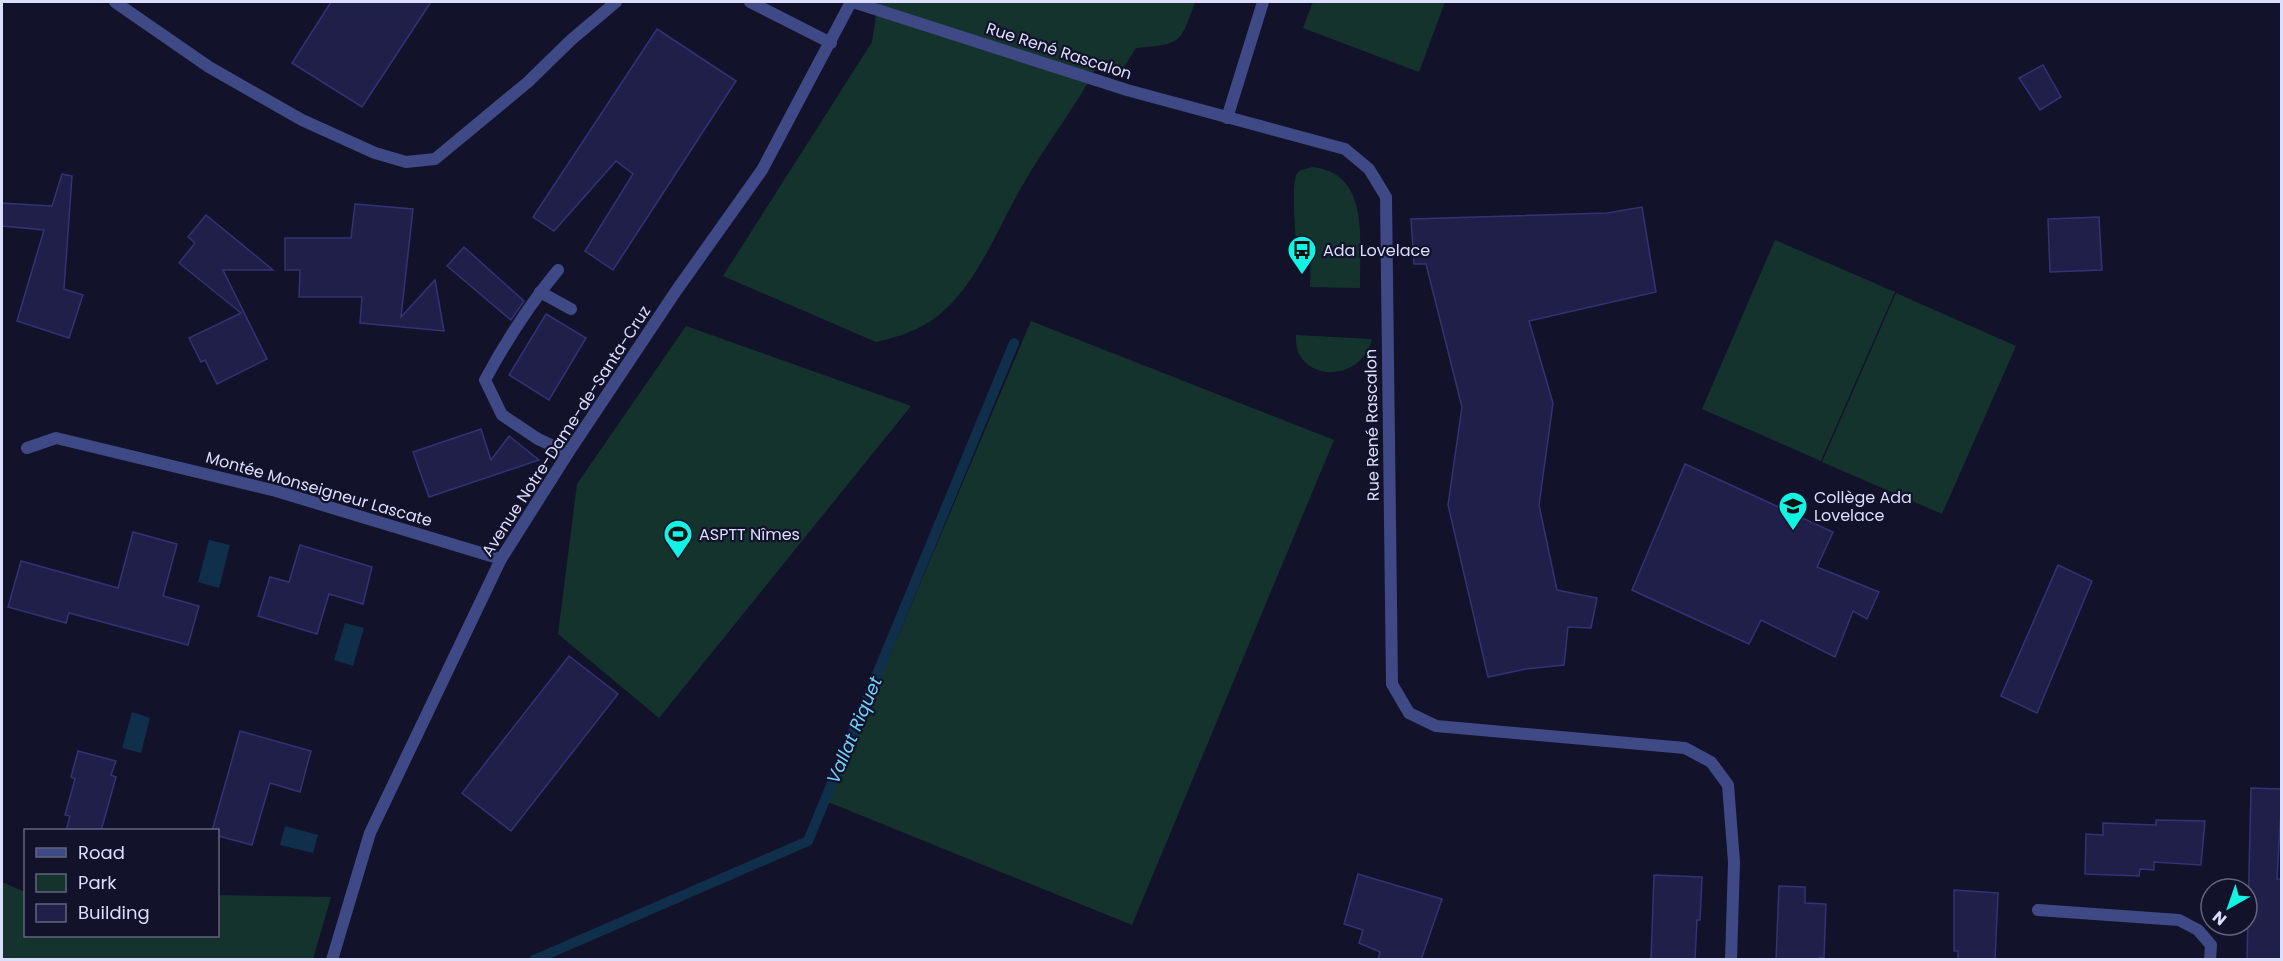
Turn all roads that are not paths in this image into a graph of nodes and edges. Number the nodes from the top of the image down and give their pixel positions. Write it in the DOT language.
graph roads {
  1 [pos="115,2"];
  2 [pos="616,2"];
  3 [pos="750,2"];
  4 [pos="852,2"];
  5 [pos="1263,2"];
  6 [pos="831,43"];
  7 [pos="1227,118"];
  8 [pos="558,270"];
  9 [pos="540,292"];
  10 [pos="571,309"];
  11 [pos="27,448"];
  12 [pos="568,453"];
  13 [pos="501,559"];
  14 [pos="2038,910"];
  15 [pos="332,960"];
  16 [pos="1731,960"];
  17 [pos="2210,960"];
  1 -- 2 [label="street"];
  3 -- 6 [label="street"];
  4 -- 6 [label="street, Avenue Notre-Dame-de-Santa-Cruz"];
  4 -- 7 [label="street, Rue René Rascalon"];
  5 -- 7 [label="street"];
  6 -- 12 [label="street, Avenue Notre-Dame-de-Santa-Cruz"];
  7 -- 16 [label="street, Rue René Rascalon"];
  8 -- 9 [label="street"];
  9 -- 10 [label="street"];
  9 -- 12 [label="street"];
  11 -- 13 [label="street, Montée Monseigneur Lascate"];
  12 -- 13 [label="street, Avenue Notre-Dame-de-Santa-Cruz"];
  13 -- 15 [label="street, Avenue Notre-Dame-de-Santa-Cruz"];
  14 -- 17 [label="street"];
}
